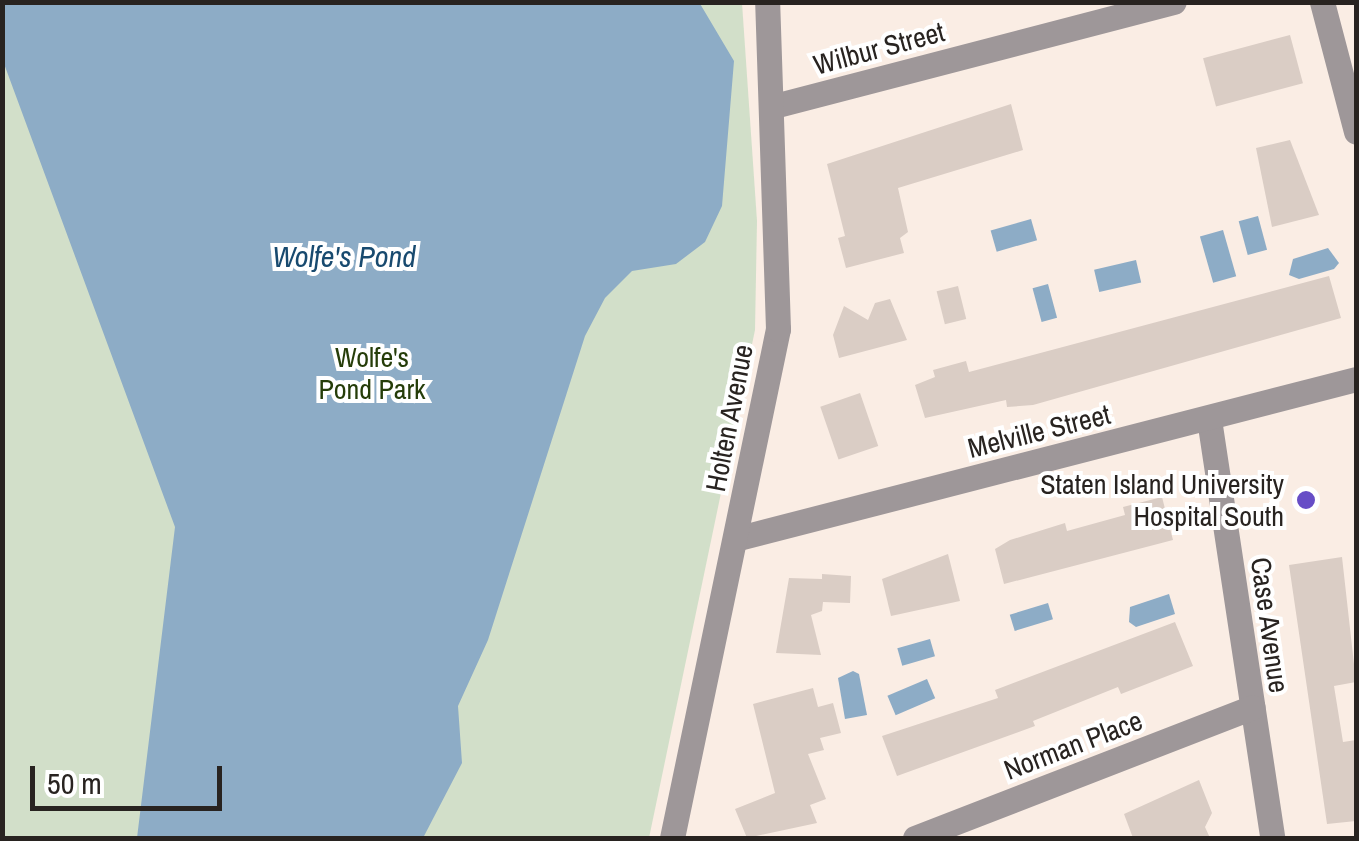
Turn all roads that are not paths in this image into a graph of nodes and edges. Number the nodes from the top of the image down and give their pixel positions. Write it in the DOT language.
graph roads {
  1 [pos="767,2"];
  2 [pos="1322,2"];
  3 [pos="1163,4"];
  4 [pos="774,106"];
  5 [pos="1356,132"];
  6 [pos="1356,379"];
  7 [pos="1210,419"];
  8 [pos="735,538"];
  9 [pos="1252,707"];
  10 [pos="672,838"];
  11 [pos="916,838"];
  12 [pos="1272,838"];
  1 -- 4 [label="street, Holten Avenue"];
  2 -- 5 [label="street"];
  3 -- 4 [label="street, Wilbur Street"];
  4 -- 8 [label="street, Holten Avenue"];
  6 -- 7 [label="street, Melville Street"];
  7 -- 8 [label="street, Melville Street"];
  7 -- 9 [label="street, Case Avenue"];
  8 -- 10 [label="street, Holten Avenue"];
  9 -- 11 [label="street, Norman Place"];
  9 -- 12 [label="street, Case Avenue"];
}
